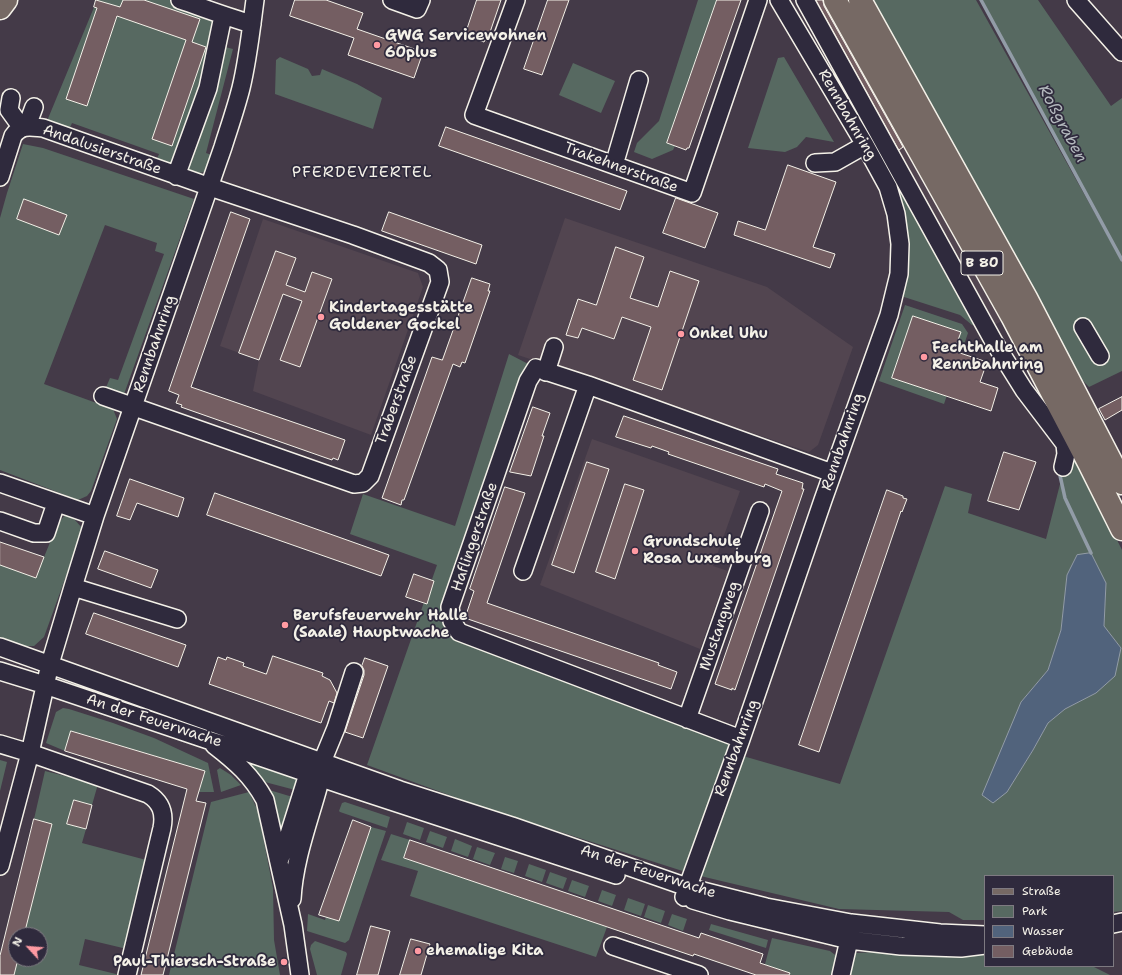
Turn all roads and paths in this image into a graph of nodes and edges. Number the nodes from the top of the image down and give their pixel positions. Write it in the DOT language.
graph roads {
  1 [pos="6,0"];
  2 [pos="180,0"];
  3 [pos="254,0"];
  4 [pos="392,0"];
  5 [pos="420,0"];
  6 [pos="516,0"];
  7 [pos="758,0"];
  8 [pos="779,0"];
  9 [pos="805,0"];
  10 [pos="834,0"];
  11 [pos="860,0"];
  12 [pos="1076,0"];
  13 [pos="0,8"];
  14 [pos="223,16"];
  15 [pos="252,24"];
  16 [pos="1122,52"];
  17 [pos="640,80"];
  18 [pos="12,98"];
  19 [pos="34,106"];
  20 [pos="24,127"];
  21 [pos="866,144"];
  22 [pos="815,163"];
  23 [pos="614,165"];
  24 [pos="176,176"];
  25 [pos="0,177"];
  26 [pos="904,180"];
  27 [pos="210,187"];
  28 [pos="888,188"];
  29 [pos="1083,327"];
  30 [pos="554,347"];
  31 [pos="1100,356"];
  32 [pos="546,372"];
  33 [pos="588,386"];
  34 [pos="103,396"];
  35 [pos="133,406"];
  36 [pos="1063,467"];
  37 [pos="832,473"];
  38 [pos="0,483"];
  39 [pos="1122,483"];
  40 [pos="56,503"];
  41 [pos="760,511"];
  42 [pos="95,516"];
  43 [pos="0,521"];
  44 [pos="1122,529"];
  45 [pos="523,571"];
  46 [pos="73,587"];
  47 [pos="177,619"];
  48 [pos="0,647"];
  49 [pos="50,664"];
  50 [pos="0,671"];
  51 [pos="354,672"];
  52 [pos="45,685"];
  53 [pos="687,719"];
  54 [pos="741,739"];
  55 [pos="208,740"];
  56 [pos="0,744"];
  57 [pos="30,753"];
  58 [pos="315,770"];
  59 [pos="342,785"];
  60 [pos="313,808"];
  61 [pos="279,861"];
  62 [pos="0,866"];
  63 [pos="686,892"];
  64 [pos="850,923"];
  65 [pos="293,925"];
  66 [pos="984,935"];
  67 [pos="849,940"];
  68 [pos="984,945"];
  69 [pos="613,946"];
  70 [pos="127,967"];
  71 [pos="300,975"];
  72 [pos="699,975"];
  73 [pos="841,975"];
  1 -- 13 [label="main road"];
  2 -- 14 [label="street"];
  3 -- 15 [label="street, Rennbahnring"];
  4 -- 5 [label="street"];
  6 -- 23 [label="street, Trakehnerstraße"];
  7 -- 23 [label="street, Trakehnerstraße"];
  8 -- 21 [label="street, Rennbahnring"];
  9 -- 26 [label="street"];
  10 -- 44 [label="main road, B 80"];
  11 -- 39 [label="main road, B 80"];
  12 -- 16 [label="street"];
  14 -- 15 [label="street"];
  14 -- 24 [label="street"];
  15 -- 27 [label="street, Rennbahnring"];
  17 -- 23 [label="street"];
  18 -- 20 [label="street"];
  19 -- 20 [label="street"];
  20 -- 24 [label="street, Andalusierstraße"];
  20 -- 25 [label="street, Andalusierstraße"];
  21 -- 22 [label="street"];
  21 -- 28 [label="street, Rennbahnring"];
  24 -- 27 [label="street, Andalusierstraße"];
  26 -- 28 [label="street"];
  26 -- 36 [label="street"];
  27 -- 35 [label="street, Rennbahnring"];
  27 -- 35 [label="street, Traberstraße"];
  28 -- 37 [label="street, Rennbahnring"];
  29 -- 31 [label="street"];
  30 -- 32 [label="street"];
  32 -- 33 [label="street"];
  32 -- 53 [label="street, Haflingerstraße"];
  33 -- 37 [label="street"];
  33 -- 45 [label="street"];
  34 -- 35 [label="street, Traberstraße"];
  35 -- 42 [label="street, Rennbahnring"];
  37 -- 54 [label="street, Rennbahnring"];
  38 -- 40 [label="street"];
  40 -- 42 [label="street"];
  40 -- 43 [label="street"];
  41 -- 53 [label="street, Mustangweg"];
  42 -- 46 [label="street, Rennbahnring"];
  46 -- 47 [label="street"];
  46 -- 49 [label="street, Rennbahnring"];
  48 -- 49 [label="street, An der Feuerwache"];
  49 -- 52 [label="street, Rennbahnring"];
  49 -- 58 [label="street, An der Feuerwache"];
  50 -- 52 [label="street, An der Feuerwache"];
  51 -- 58 [label="street"];
  52 -- 55 [label="street, An der Feuerwache"];
  52 -- 57 [label="street, Rennbahnring"];
  53 -- 54 [label="street, Haflingerstraße"];
  54 -- 63 [label="street, Rennbahnring"];
  55 -- 58 [label="street, An der Feuerwache"];
  55 -- 61 [label="street"];
  56 -- 57 [label="street"];
  57 -- 62 [label="street, Rennbahnring"];
  57 -- 70 [label="street"];
  58 -- 59 [label="street, An der Feuerwache"];
  58 -- 60 [label="street"];
  58 -- 61 [label="street"];
  58 -- 63 [label="street, An der Feuerwache"];
  59 -- 60 [label="street"];
  59 -- 63 [label="street, An der Feuerwache"];
  60 -- 65 [label="street"];
  61 -- 65 [label="street"];
  63 -- 64 [label="street, An der Feuerwache"];
  63 -- 67 [label="street, An der Feuerwache"];
  64 -- 66 [label="street, An der Feuerwache"];
  64 -- 67 [label="street"];
  65 -- 71 [label="street"];
  67 -- 68 [label="street, An der Feuerwache"];
  67 -- 73 [label="street"];
  69 -- 72 [label="street"];
}
